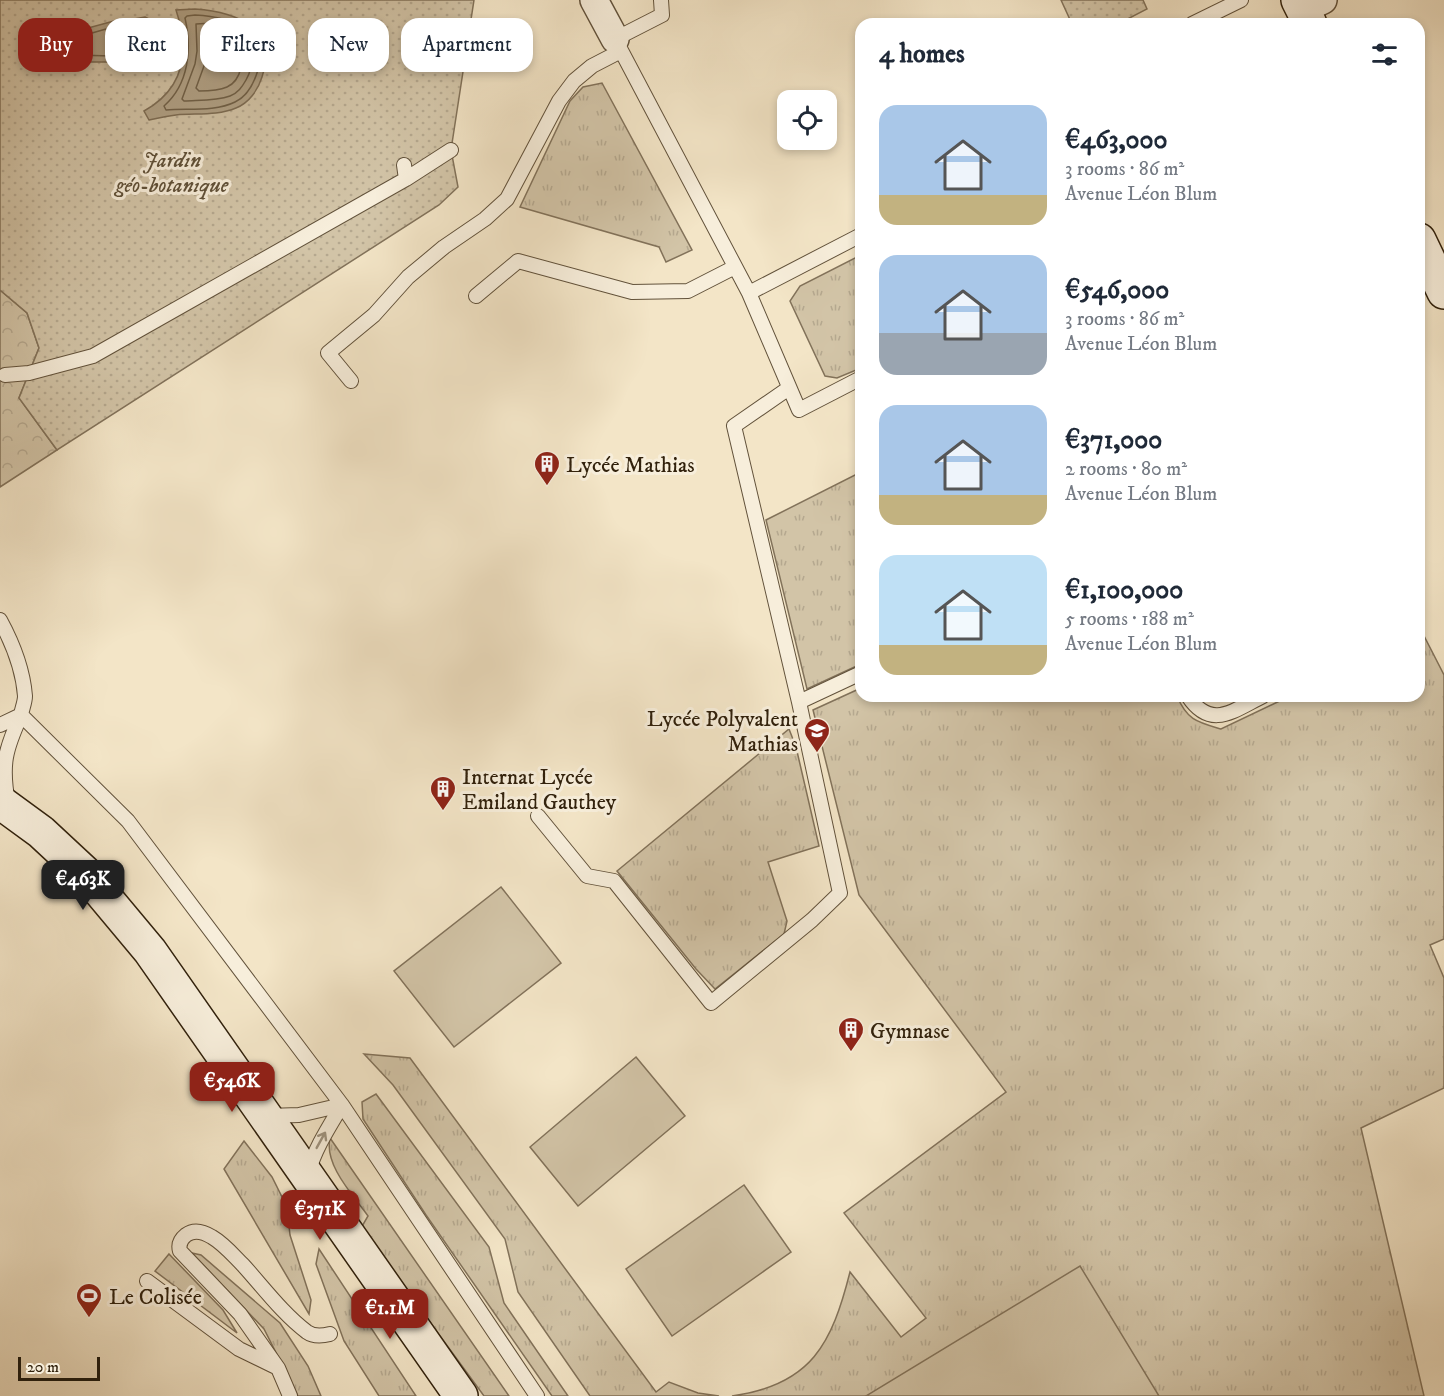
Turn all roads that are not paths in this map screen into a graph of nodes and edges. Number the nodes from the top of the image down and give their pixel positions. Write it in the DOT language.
graph roads {
  1 [pos="594,0"];
  2 [pos="661,0"];
  3 [pos="1241,0"];
  4 [pos="1204,18"];
  5 [pos="618,45"];
  6 [pos="451,150"];
  7 [pos="404,165"];
  8 [pos="406,179"];
  9 [pos="855,239"];
  10 [pos="1425,252"];
  11 [pos="735,267"];
  12 [pos="1444,292"];
  13 [pos="749,293"];
  14 [pos="476,296"];
  15 [pos="5,375"];
  16 [pos="351,381"];
  17 [pos="855,381"];
  18 [pos="789,388"];
  19 [pos="0,620"];
  20 [pos="855,676"];
  21 [pos="799,702"];
  22 [pos="1194,702"];
  23 [pos="1251,702"];
  24 [pos="21,715"];
  25 [pos="0,725"];
  26 [pos="5,805"];
  27 [pos="538,816"];
  28 [pos="342,1106"];
  29 [pos="265,1117"];
  30 [pos="307,1178"];
  31 [pos="147,1281"];
  32 [pos="330,1334"];
  33 [pos="278,1368"];
  34 [pos="290,1396"];
  35 [pos="461,1396"];
  36 [pos="537,1396"];
  1 -- 5 [label="street"];
  2 -- 5 [label="lane"];
  3 -- 4 [label="lane"];
  5 -- 11 [label="lane"];
  5 -- 16 [label="lane"];
  6 -- 8 [label="lane"];
  7 -- 8 [label="lane"];
  8 -- 15 [label="lane"];
  9 -- 13 [label="lane"];
  10 -- 12 [label="main road"];
  11 -- 13 [label="lane"];
  11 -- 14 [label="lane"];
  13 -- 18 [label="lane"];
  17 -- 18 [label="lane"];
  18 -- 21 [label="lane"];
  19 -- 24 [label="lane"];
  20 -- 21 [label="lane"];
  21 -- 27 [label="lane"];
  22 -- 23 [label="lane"];
  24 -- 25 [label="lane"];
  24 -- 26 [label="lane"];
  24 -- 28 [label="lane"];
  26 -- 29 [label="main road"];
  28 -- 29 [label="lane"];
  30 -- 28 [label="lane, one-way"];
  28 -- 36 [label="lane"];
  29 -- 30 [label="main road"];
  30 -- 35 [label="main road"];
  31 -- 33 [label="lane"];
  32 -- 33 [label="lane"];
  33 -- 34 [label="lane"];
}
